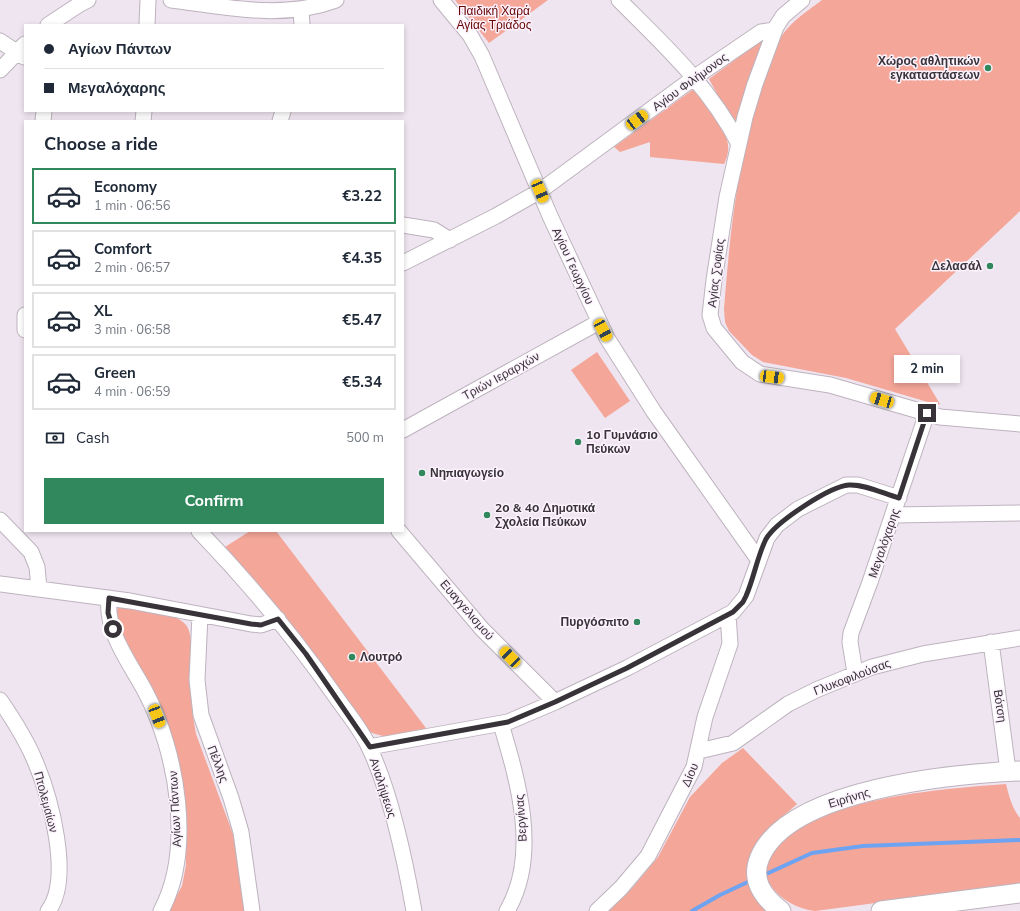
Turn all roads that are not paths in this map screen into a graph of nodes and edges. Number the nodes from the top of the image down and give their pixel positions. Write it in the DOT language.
graph roads {
  1 [pos="88,0"];
  2 [pos="148,0"];
  3 [pos="171,0"];
  4 [pos="336,0"];
  5 [pos="441,0"];
  6 [pos="620,0"];
  7 [pos="802,0"];
  8 [pos="301,10"];
  9 [pos="50,24"];
  10 [pos="147,24"];
  11 [pos="302,24"];
  12 [pos="775,30"];
  13 [pos="0,41"];
  14 [pos="22,52"];
  15 [pos="0,70"];
  16 [pos="695,77"];
  17 [pos="739,144"];
  18 [pos="540,191"];
  19 [pos="404,225"];
  20 [pos="450,240"];
  21 [pos="404,263"];
  22 [pos="599,322"];
  23 [pos="927,413"];
  24 [pos="1020,424"];
  25 [pos="404,429"];
  26 [pos="899,498"];
  27 [pos="1020,513"];
  28 [pos="893,515"];
  29 [pos="0,520"];
  30 [pos="200,532"];
  31 [pos="400,532"];
  32 [pos="758,559"];
  33 [pos="0,584"];
  34 [pos="39,589"];
  35 [pos="109,598"];
  36 [pos="200,615"];
  37 [pos="728,615"];
  38 [pos="278,619"];
  39 [pos="1020,638"];
  40 [pos="991,642"];
  41 [pos="855,673"];
  42 [pos="0,700"];
  43 [pos="555,702"];
  44 [pos="501,724"];
  45 [pos="370,747"];
  46 [pos="699,751"];
  47 [pos="1014,771"];
  48 [pos="1020,893"];
  49 [pos="48,911"];
  50 [pos="161,911"];
  51 [pos="252,911"];
  52 [pos="414,911"];
  53 [pos="507,911"];
  54 [pos="597,911"];
  55 [pos="781,911"];
  56 [pos="881,911"];
  1 -- 9 [label="street"];
  2 -- 10 [label="street"];
  3 -- 8 [label="street"];
  4 -- 8 [label="street"];
  5 -- 18 [label="street, Αγίου Γεωργίου"];
  6 -- 16 [label="street"];
  7 -- 12 [label="street, Αγίας Σοφίας"];
  8 -- 11 [label="street"];
  12 -- 16 [label="street, Αγίου Φιλήμονος"];
  12 -- 17 [label="street, Αγίας Σοφίας"];
  13 -- 14 [label="street"];
  14 -- 15 [label="street"];
  16 -- 17 [label="street"];
  16 -- 18 [label="street, Αγίου Φιλήμονος"];
  17 -- 23 [label="street, Αγίας Σοφίας"];
  18 -- 20 [label="street, Αγίου Φιλήμονος"];
  18 -- 22 [label="street, Αγίου Γεωργίου"];
  19 -- 20 [label="street"];
  20 -- 21 [label="street, Αγίου Φιλήμονος"];
  22 -- 25 [label="street, Τριών Ιεραρχών"];
  22 -- 32 [label="street, Αγίου Γεωργίου"];
  23 -- 24 [label="street, Αγίας Σοφίας"];
  23 -- 26 [label="street, Μεγαλόχαρης"];
  26 -- 28 [label="street, Μεγαλόχαρης"];
  26 -- 32 [label="street"];
  27 -- 28 [label="street"];
  28 -- 41 [label="street, Μεγαλόχαρης"];
  29 -- 34 [label="street"];
  30 -- 38 [label="street, Αναλήψεως"];
  31 -- 43 [label="street, Ευαγγελισμού"];
  32 -- 37 [label="street"];
  33 -- 34 [label="street"];
  34 -- 35 [label="street"];
  35 -- 36 [label="street"];
  35 -- 50 [label="street, Αγίων Πάντων"];
  36 -- 38 [label="street"];
  36 -- 51 [label="street, Πέλλης"];
  37 -- 43 [label="street"];
  37 -- 46 [label="street, Δίου"];
  38 -- 45 [label="street, Αναλήψεως"];
  39 -- 40 [label="street, Γλυκοφιλούσας"];
  40 -- 41 [label="street, Γλυκοφιλούσας"];
  40 -- 47 [label="street, Βότση"];
  41 -- 46 [label="street, Γλυκοφιλούσας"];
  42 -- 49 [label="street, Πτολεμαίων"];
  43 -- 44 [label="street"];
  44 -- 45 [label="street"];
  44 -- 53 [label="street, Βεργίνας"];
  45 -- 52 [label="street, Αναλήψεως"];
  46 -- 54 [label="street, Δίου"];
  47 -- 55 [label="street, Ειρήνης"];
  48 -- 56 [label="street"];
}
